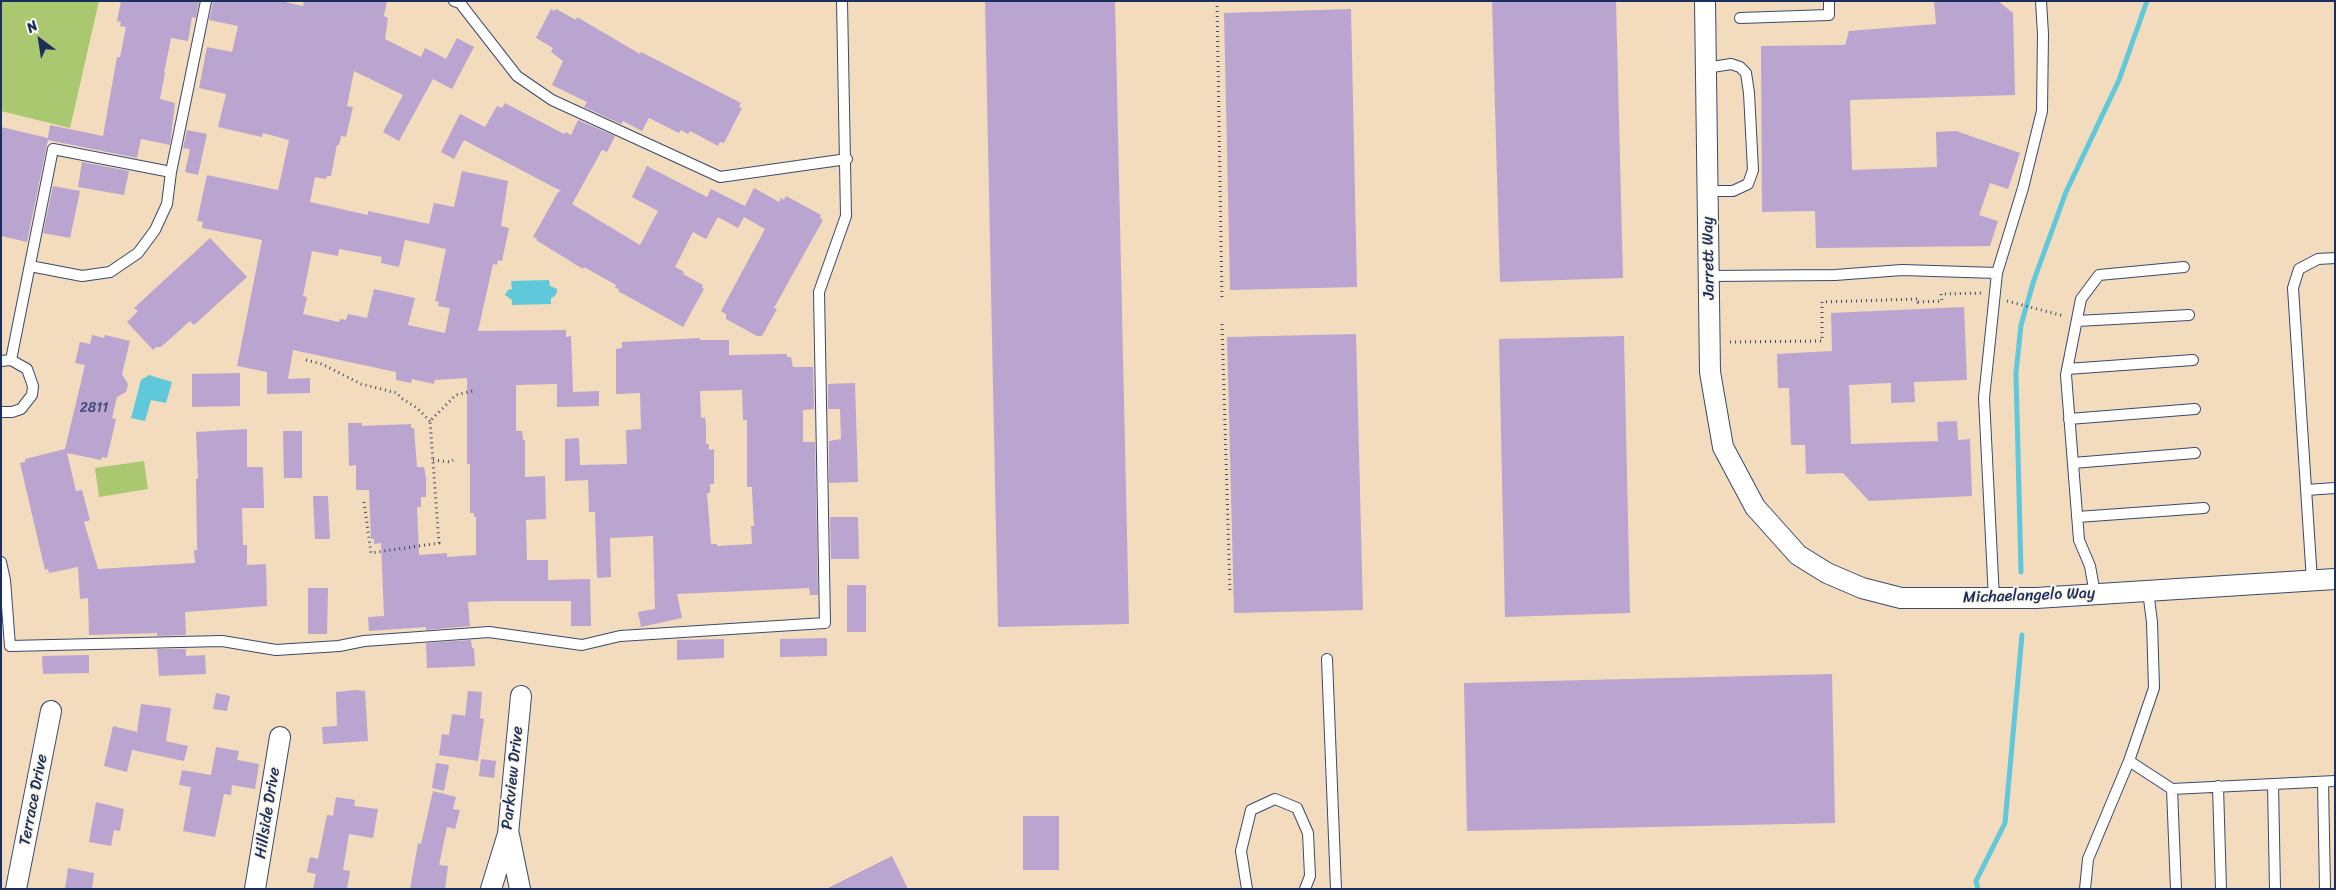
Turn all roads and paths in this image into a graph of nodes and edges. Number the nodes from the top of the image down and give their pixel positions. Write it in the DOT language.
graph roads {
  1 [pos="206,1"];
  2 [pos="454,1"];
  3 [pos="842,1"];
  4 [pos="1217,1"];
  5 [pos="1705,1"];
  6 [pos="1829,1"];
  7 [pos="2041,1"];
  8 [pos="1740,18"];
  9 [pos="1706,68"];
  10 [pos="846,159"];
  11 [pos="171,172"];
  12 [pos="1708,191"];
  13 [pos="2335,258"];
  14 [pos="30,266"];
  15 [pos="2184,266"];
  16 [pos="1997,273"];
  17 [pos="1709,276"];
  18 [pos="1984,293"];
  19 [pos="2004,300"];
  20 [pos="1222,301"];
  21 [pos="2189,315"];
  22 [pos="2064,316"];
  23 [pos="2077,321"];
  24 [pos="1222,324"];
  25 [pos="1730,342"];
  26 [pos="6,360"];
  27 [pos="306,360"];
  28 [pos="2192,360"];
  29 [pos="2067,369"];
  30 [pos="476,390"];
  31 [pos="2195,409"];
  32 [pos="2,415"];
  33 [pos="2070,418"];
  34 [pos="430,421"];
  35 [pos="2195,453"];
  36 [pos="433,460"];
  37 [pos="453,460"];
  38 [pos="2073,463"];
  39 [pos="2335,488"];
  40 [pos="2306,490"];
  41 [pos="364,502"];
  42 [pos="1755,507"];
  43 [pos="2204,508"];
  44 [pos="2077,518"];
  45 [pos="1,562"];
  46 [pos="2335,579"];
  47 [pos="2312,581"];
  48 [pos="2148,591"];
  49 [pos="1230,593"];
  50 [pos="2095,594"];
  51 [pos="1994,599"];
  52 [pos="1327,659"];
  53 [pos="521,696"];
  54 [pos="51,711"];
  55 [pos="280,737"];
  56 [pos="2129,761"];
  57 [pos="2335,781"];
  58 [pos="2323,782"];
  59 [pos="2273,784"];
  60 [pos="2218,786"];
  61 [pos="2172,789"];
  62 [pos="508,834"];
  63 [pos="16,889"];
  64 [pos="255,889"];
  65 [pos="491,889"];
  66 [pos="520,889"];
  67 [pos="1247,889"];
  68 [pos="1305,889"];
  69 [pos="1336,889"];
  70 [pos="2085,889"];
  71 [pos="2176,889"];
  72 [pos="2221,889"];
  73 [pos="2275,889"];
  74 [pos="2325,889"];
  1 -- 11 [label="lane"];
  2 -- 10 [label="lane"];
  3 -- 10 [label="lane"];
  4 -- 20 [label="path"];
  5 -- 9 [label="street, Jarrett Way"];
  6 -- 8 [label="lane"];
  7 -- 16 [label="lane"];
  9 -- 12 [label="street, Jarrett Way"];
  9 -- 12 [label="lane"];
  10 -- 45 [label="lane"];
  11 -- 14 [label="lane"];
  11 -- 14 [label="lane"];
  12 -- 17 [label="street, Jarrett Way"];
  13 -- 40 [label="lane"];
  14 -- 26 [label="lane"];
  15 -- 23 [label="lane"];
  16 -- 17 [label="lane"];
  16 -- 51 [label="lane"];
  17 -- 42 [label="street, Jarrett Way"];
  18 -- 25 [label="path"];
  19 -- 22 [label="path"];
  21 -- 23 [label="lane"];
  23 -- 29 [label="lane"];
  24 -- 49 [label="path"];
  26 -- 32 [label="lane"];
  27 -- 34 [label="path"];
  28 -- 29 [label="lane"];
  29 -- 33 [label="lane"];
  30 -- 34 [label="path"];
  31 -- 33 [label="lane"];
  33 -- 38 [label="lane"];
  34 -- 36 [label="path"];
  35 -- 38 [label="lane"];
  36 -- 37 [label="path"];
  36 -- 41 [label="path"];
  38 -- 44 [label="lane"];
  39 -- 40 [label="lane"];
  40 -- 47 [label="lane"];
  42 -- 51 [label="street, Michaelangelo Way"];
  43 -- 44 [label="lane"];
  44 -- 50 [label="lane"];
  46 -- 47 [label="street, Michaelangelo Way"];
  47 -- 48 [label="street, Michaelangelo Way"];
  48 -- 50 [label="street, Michaelangelo Way"];
  48 -- 56 [label="lane"];
  50 -- 51 [label="street, Michaelangelo Way"];
  52 -- 69 [label="lane"];
  53 -- 62 [label="street, Parkview Drive"];
  54 -- 63 [label="street, Terrace Drive"];
  55 -- 64 [label="street, Hillside Drive"];
  56 -- 61 [label="lane"];
  56 -- 70 [label="lane"];
  57 -- 58 [label="lane"];
  58 -- 59 [label="lane"];
  58 -- 74 [label="lane"];
  59 -- 60 [label="lane"];
  59 -- 73 [label="lane"];
  60 -- 61 [label="lane"];
  60 -- 72 [label="lane"];
  61 -- 71 [label="lane"];
  62 -- 65 [label="street, Parkview Drive"];
  62 -- 66 [label="street"];
  67 -- 68 [label="lane"];
}
